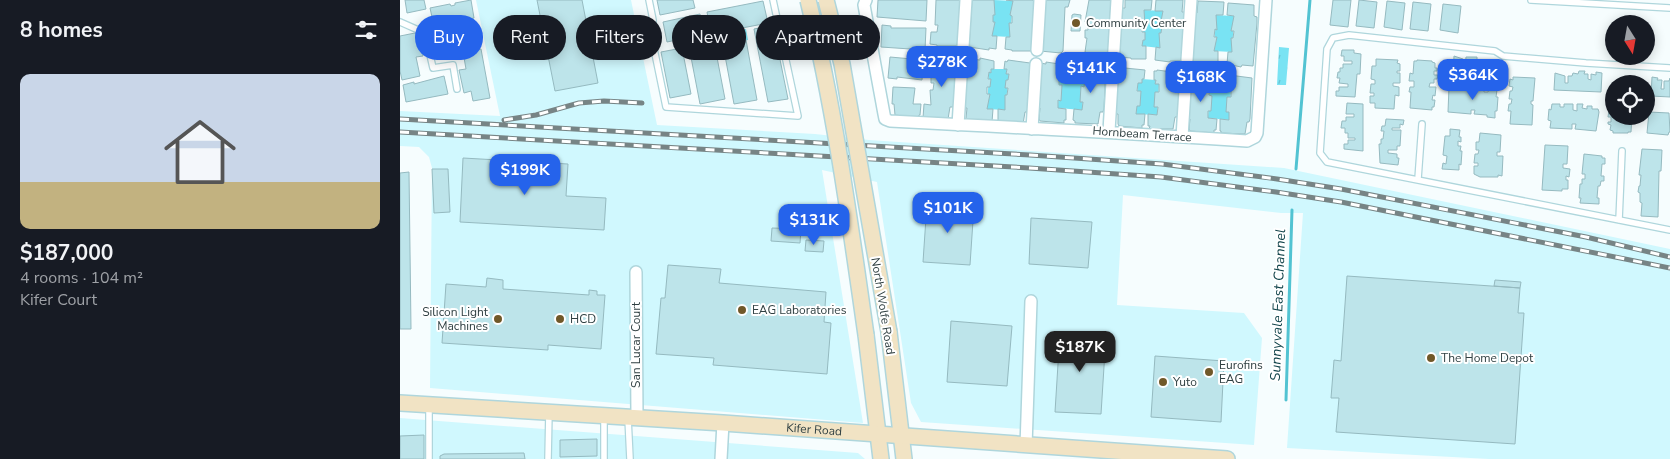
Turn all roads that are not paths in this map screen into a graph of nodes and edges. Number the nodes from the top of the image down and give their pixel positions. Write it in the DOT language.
graph roads {
  1 [pos="649,0"];
  2 [pos="773,0"];
  3 [pos="808,0"];
  4 [pos="826,0"];
  5 [pos="866,0"];
  6 [pos="966,0"];
  7 [pos="1040,0"];
  8 [pos="1117,0"];
  9 [pos="1191,0"];
  10 [pos="1266,0"];
  11 [pos="1531,0"];
  12 [pos="1670,8"];
  13 [pos="400,22"];
  14 [pos="1037,50"];
  15 [pos="1187,60"];
  16 [pos="1036,64"];
  17 [pos="1670,68"];
  18 [pos="1186,74"];
  19 [pos="457,89"];
  20 [pos="1422,124"];
  21 [pos="958,125"];
  22 [pos="1032,129"];
  23 [pos="1108,131"];
  24 [pos="1182,137"];
  25 [pos="1622,151"];
  26 [pos="1418,179"];
  27 [pos="1619,220"];
  28 [pos="1670,230"];
  29 [pos="636,272"];
  30 [pos="1031,301"];
  31 [pos="400,403"];
  32 [pos="429,405"];
  33 [pos="549,412"];
  34 [pos="604,416"];
  35 [pos="632,418"];
  36 [pos="723,423"];
  37 [pos="879,434"];
  38 [pos="902,437"];
  39 [pos="1026,446"];
  40 [pos="1082,454"];
  41 [pos="1147,456"];
  42 [pos="429,459"];
  43 [pos="548,459"];
  44 [pos="604,459"];
  45 [pos="630,459"];
  46 [pos="721,459"];
  47 [pos="881,459"];
  48 [pos="904,459"];
  49 [pos="1227,459"];
  1 -- 2 [label="lane"];
  3 -- 37 [label="main road, North Wolfe Road, bridge"];
  4 -- 38 [label="main road, North Wolfe Road, bridge"];
  5 -- 21 [label="street, Hornbeam Terrace"];
  6 -- 21 [label="street"];
  7 -- 14 [label="street"];
  8 -- 23 [label="street"];
  9 -- 15 [label="street"];
  10 -- 24 [label="street, Hornbeam Terrace"];
  11 -- 12 [label="lane"];
  13 -- 19 [label="lane"];
  16 -- 22 [label="street"];
  17 -- 26 [label="lane"];
  18 -- 24 [label="street"];
  20 -- 26 [label="lane"];
  21 -- 22 [label="street, Hornbeam Terrace"];
  22 -- 23 [label="street, Hornbeam Terrace"];
  23 -- 24 [label="street, Hornbeam Terrace"];
  25 -- 27 [label="lane"];
  26 -- 27 [label="lane"];
  27 -- 28 [label="lane"];
  29 -- 35 [label="street, San Lucar Court"];
  30 -- 39 [label="street"];
  31 -- 32 [label="main road, Kifer Road"];
  32 -- 33 [label="main road, Kifer Road"];
  32 -- 42 [label="lane"];
  33 -- 34 [label="main road, Kifer Road"];
  33 -- 43 [label="lane"];
  34 -- 35 [label="main road, Kifer Road"];
  34 -- 44 [label="lane"];
  35 -- 36 [label="main road, Kifer Road"];
  35 -- 45 [label="lane"];
  36 -- 37 [label="main road, Kifer Road"];
  36 -- 46 [label="street"];
  37 -- 38 [label="main road, Kifer Road"];
  37 -- 47 [label="main road, North Wolfe Road"];
  38 -- 39 [label="main road, Kifer Road"];
  38 -- 48 [label="main road, North Wolfe Road"];
  39 -- 40 [label="main road, Kifer Road"];
  40 -- 41 [label="main road, Kifer Road"];
  41 -- 49 [label="main road, Kifer Road"];
}
